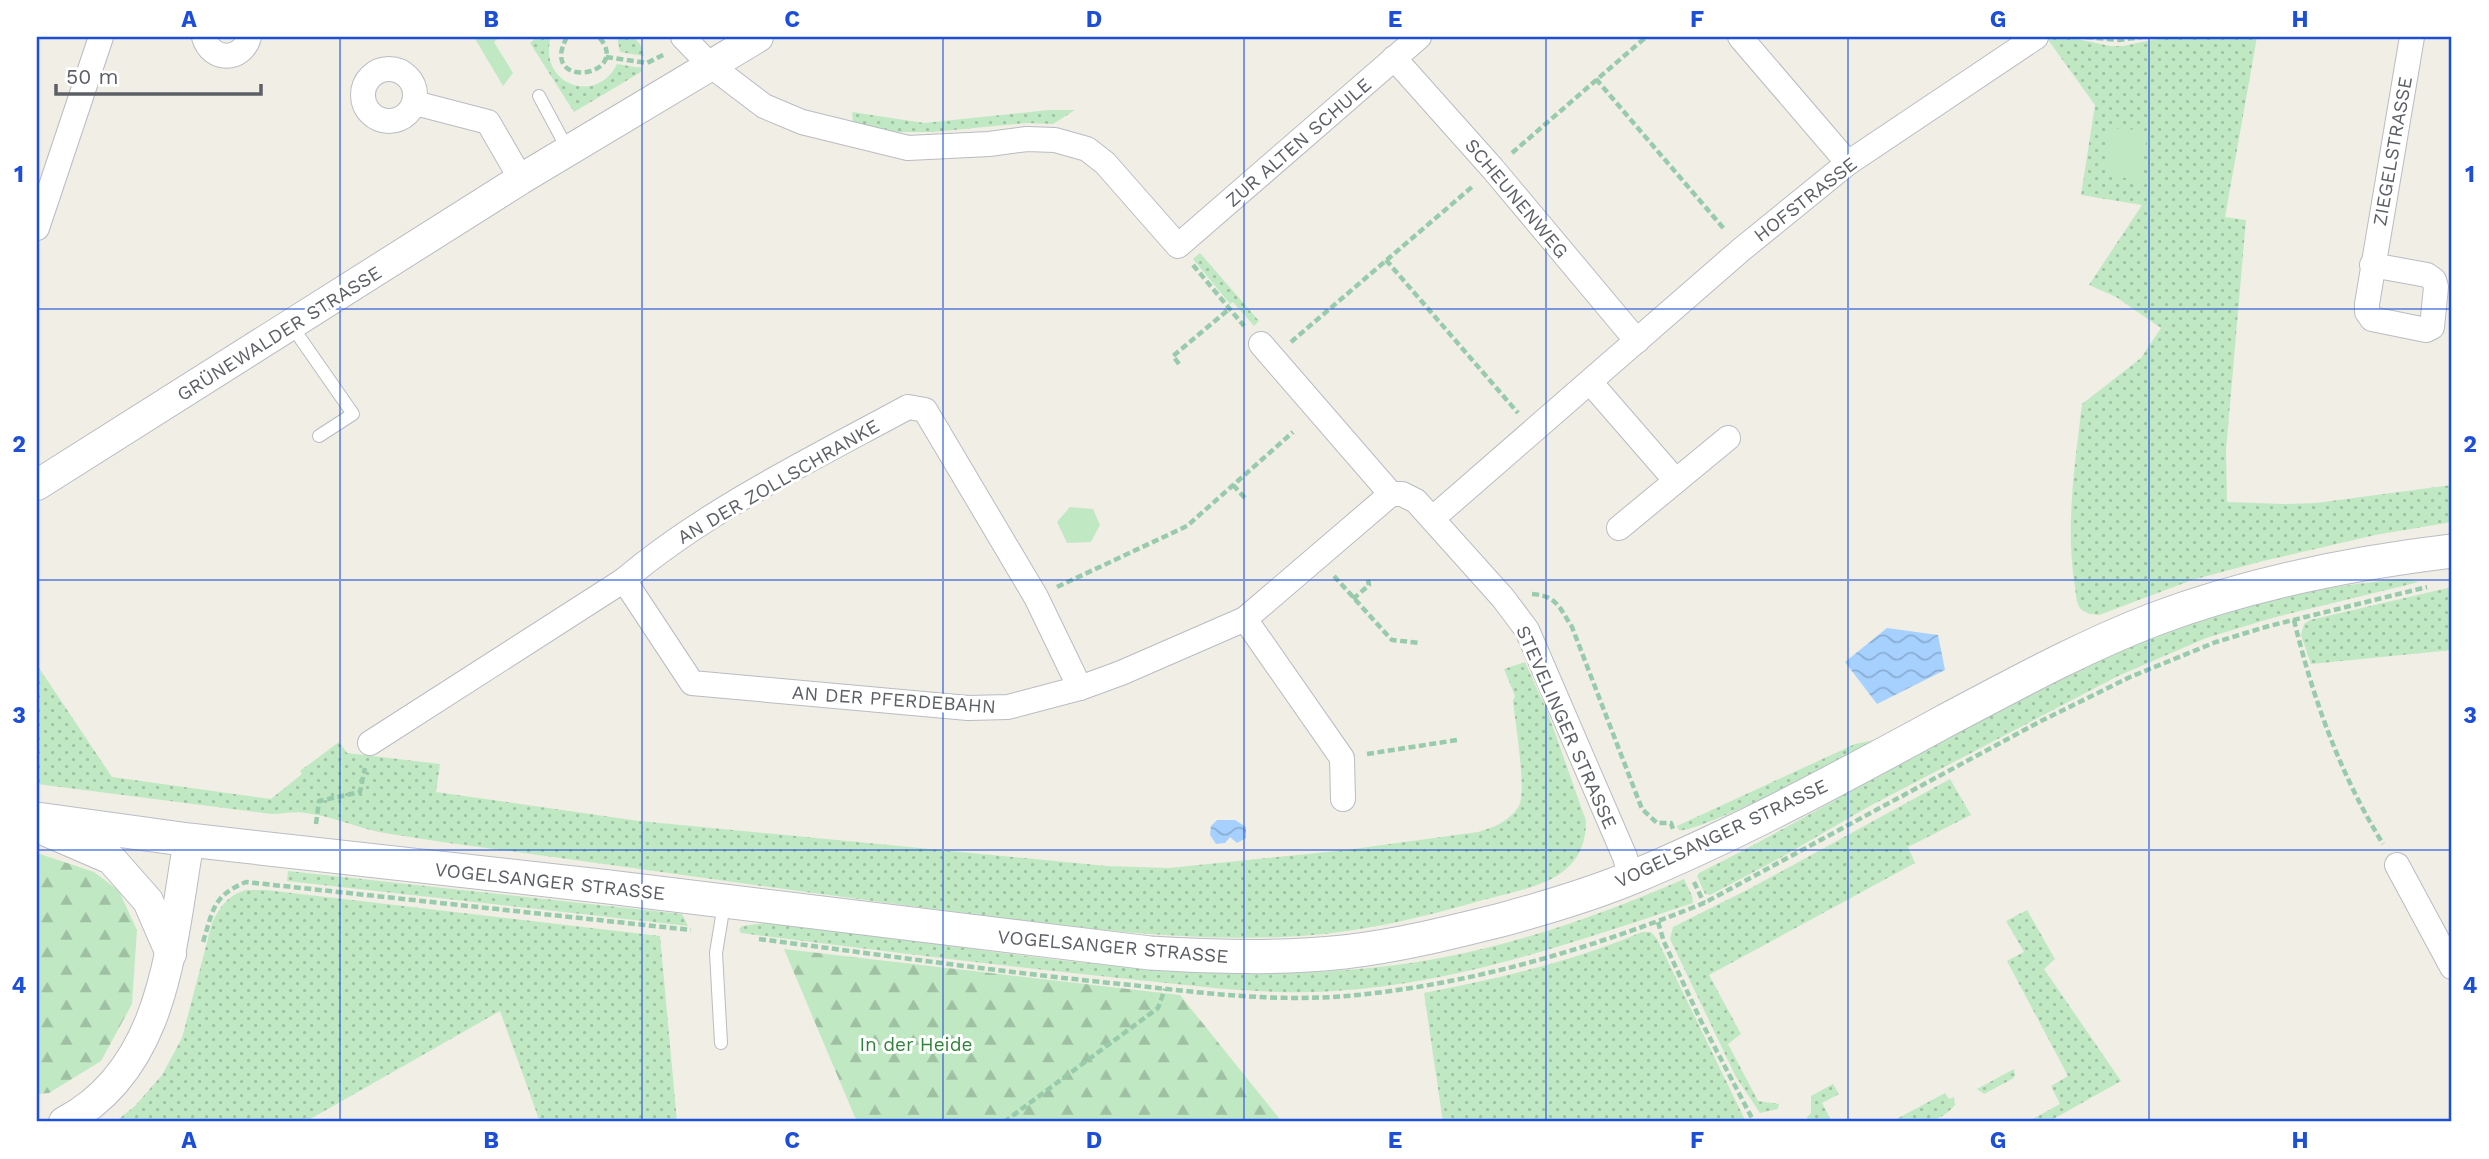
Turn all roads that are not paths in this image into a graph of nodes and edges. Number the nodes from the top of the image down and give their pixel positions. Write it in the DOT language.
graph roads {
  1 [pos="101,37"];
  2 [pos="204,37"];
  3 [pos="249,37"];
  4 [pos="758,37"];
  5 [pos="1419,37"];
  6 [pos="1740,37"];
  7 [pos="2036,37"];
  8 [pos="2412,37"];
  9 [pos="685,40"];
  10 [pos="1394,58"];
  11 [pos="710,65"];
  12 [pos="539,96"];
  13 [pos="415,103"];
  14 [pos="568,150"];
  15 [pos="1849,163"];
  16 [pos="521,179"];
  17 [pos="37,228"];
  18 [pos="2372,265"];
  19 [pos="291,325"];
  20 [pos="1637,341"];
  21 [pos="1267,351"];
  22 [pos="1590,382"];
  23 [pos="319,436"];
  24 [pos="1728,438"];
  25 [pos="1676,481"];
  26 [pos="37,485"];
  27 [pos="1391,495"];
  28 [pos="1433,518"];
  29 [pos="1619,528"];
  30 [pos="2452,551"];
  31 [pos="624,580"];
  32 [pos="1245,619"];
  33 [pos="1080,688"];
  34 [pos="370,743"];
  35 [pos="1343,799"];
  36 [pos="37,819"];
  37 [pos="37,827"];
  38 [pos="189,840"];
  39 [pos="2397,866"];
  40 [pos="1631,878"];
  41 [pos="725,901"];
  42 [pos="171,954"];
  43 [pos="2452,967"];
  44 [pos="721,1043"];
  45 [pos="64,1122"];
  1 -- 17 [label="street"];
  2 -- 3 [label="street"];
  4 -- 11 [label="street, GRÜNEWALDER STRASSE"];
  5 -- 10 [label="street, ZUR ALTEN SCHULE"];
  6 -- 15 [label="street"];
  7 -- 15 [label="street, HOFSTRASSE"];
  8 -- 18 [label="street, ZIEGELSTRASSE"];
  9 -- 11 [label="street"];
  10 -- 11 [label="street, ZUR ALTEN SCHULE"];
  10 -- 20 [label="street, SCHEUNENWEG"];
  11 -- 14 [label="street, GRÜNEWALDER STRASSE"];
  12 -- 14 [label="lane"];
  13 -- 16 [label="street"];
  14 -- 16 [label="street, GRÜNEWALDER STRASSE"];
  15 -- 20 [label="street, HOFSTRASSE"];
  16 -- 19 [label="street, GRÜNEWALDER STRASSE"];
  19 -- 23 [label="lane"];
  19 -- 26 [label="street, GRÜNEWALDER STRASSE"];
  20 -- 22 [label="street, HOFSTRASSE"];
  21 -- 27 [label="street, STEVELINGER STRASSE"];
  22 -- 25 [label="street"];
  22 -- 28 [label="street, HOFSTRASSE"];
  24 -- 25 [label="street"];
  25 -- 29 [label="street"];
  27 -- 28 [label="street, STEVELINGER STRASSE"];
  27 -- 32 [label="street, AN DER PFERDEBAHN"];
  28 -- 40 [label="street, STEVELINGER STRASSE"];
  30 -- 40 [label="main road, VOGELSANGER STRASSE"];
  31 -- 33 [label="street, AN DER PFERDEBAHN"];
  31 -- 33 [label="street, AN DER ZOLLSCHRANKE"];
  31 -- 34 [label="street, AN DER ZOLLSCHRANKE"];
  32 -- 33 [label="street, AN DER PFERDEBAHN"];
  32 -- 35 [label="street"];
  36 -- 38 [label="main road, VOGELSANGER STRASSE"];
  37 -- 42 [label="street"];
  38 -- 41 [label="main road, VOGELSANGER STRASSE"];
  38 -- 42 [label="street"];
  39 -- 43 [label="street"];
  40 -- 41 [label="main road, VOGELSANGER STRASSE"];
  41 -- 44 [label="lane"];
  42 -- 45 [label="street"];
}
